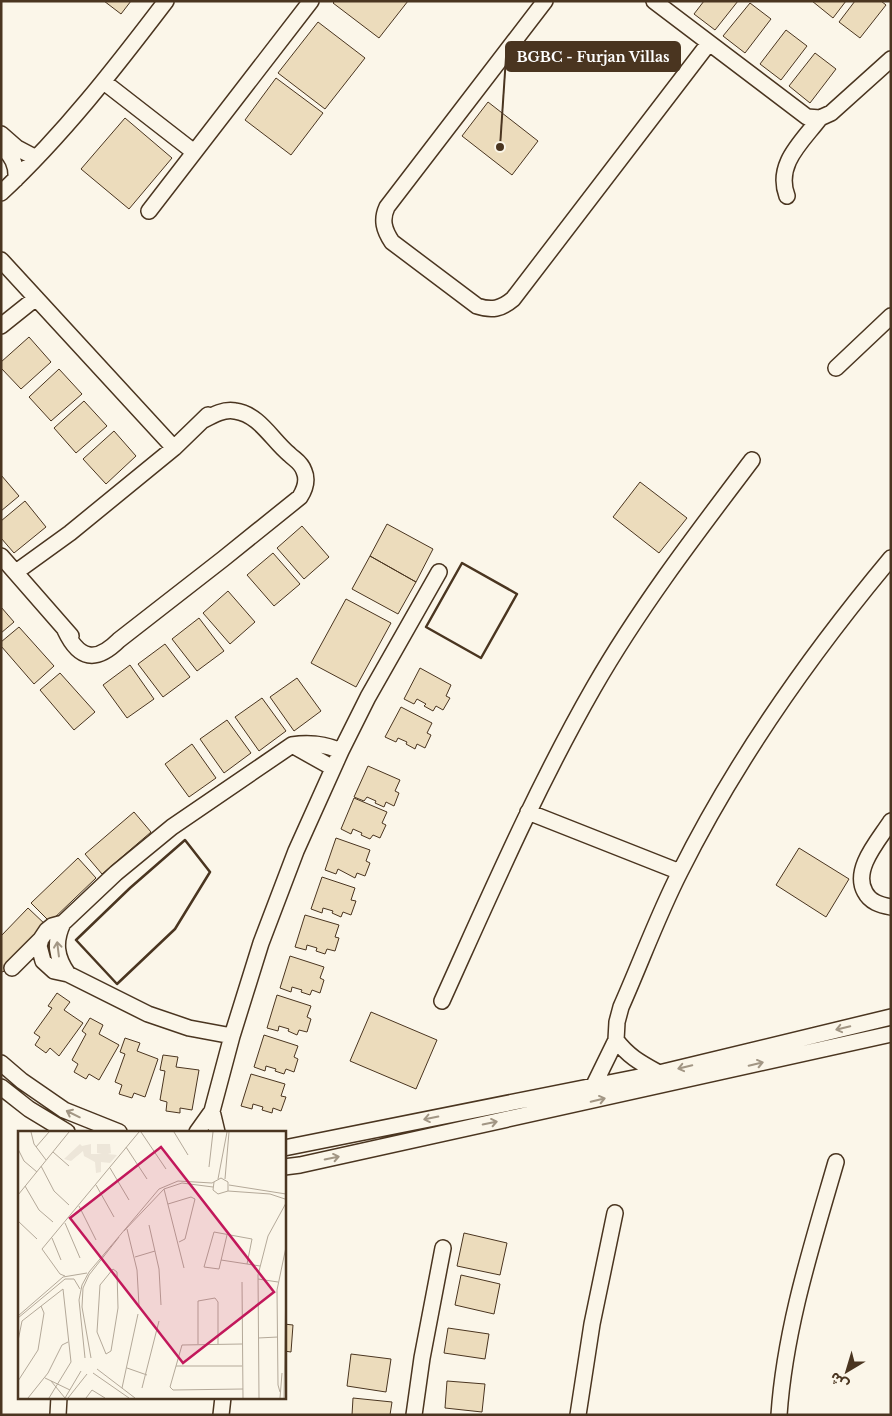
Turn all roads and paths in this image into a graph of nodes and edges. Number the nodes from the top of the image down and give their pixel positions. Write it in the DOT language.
graph roads {
  1 [pos="166,1"];
  2 [pos="311,1"];
  3 [pos="545,1"];
  4 [pos="654,1"];
  5 [pos="709,43"];
  6 [pos="891,59"];
  7 [pos="104,82"];
  8 [pos="820,118"];
  9 [pos="1,134"];
  10 [pos="1,146"];
  11 [pos="194,152"];
  12 [pos="36,158"];
  13 [pos="16,179"];
  14 [pos="1,193"];
  15 [pos="788,196"];
  16 [pos="149,211"];
  17 [pos="1,260"];
  18 [pos="36,298"];
  19 [pos="891,316"];
  20 [pos="1,326"];
  21 [pos="836,368"];
  22 [pos="174,448"];
  23 [pos="752,460"];
  24 [pos="1,556"];
  25 [pos="891,558"];
  26 [pos="16,572"];
  27 [pos="439,572"];
  28 [pos="292,745"];
  29 [pos="341,751"];
  30 [pos="333,768"];
  31 [pos="528,812"];
  32 [pos="891,821"];
  33 [pos="680,872"];
  34 [pos="891,907"];
  35 [pos="62,923"];
  36 [pos="41,939"];
  37 [pos="12,968"];
  38 [pos="68,974"];
  39 [pos="442,1001"];
  40 [pos="891,1017"];
  41 [pos="891,1034"];
  42 [pos="232,1036"];
  43 [pos="616,1040"];
  44 [pos="1,1063"];
  45 [pos="659,1073"];
  46 [pos="1,1087"];
  47 [pos="593,1087"];
  48 [pos="212,1111"];
  49 [pos="65,1131"];
  50 [pos="116,1131"];
  51 [pos="198,1131"];
  52 [pos="217,1131"];
  53 [pos="285,1148"];
  54 [pos="836,1162"];
  55 [pos="285,1167"];
  56 [pos="615,1212"];
  57 [pos="443,1248"];
  58 [pos="59,1398"];
  59 [pos="223,1398"];
  60 [pos="58,1415"];
  61 [pos="221,1415"];
  62 [pos="414,1415"];
  63 [pos="578,1415"];
  64 [pos="779,1415"];
  1 -- 7 [label="street"];
  2 -- 11 [label="street"];
  3 -- 5 [label="street"];
  4 -- 5 [label="street"];
  5 -- 8 [label="street"];
  6 -- 8 [label="street"];
  7 -- 11 [label="street"];
  7 -- 12 [label="street"];
  8 -- 15 [label="street"];
  9 -- 12 [label="street"];
  10 -- 13 [label="street"];
  11 -- 16 [label="street"];
  12 -- 13 [label="street"];
  13 -- 14 [label="street"];
  17 -- 18 [label="street"];
  18 -- 20 [label="street"];
  18 -- 22 [label="street"];
  19 -- 21 [label="street"];
  22 -- 26 [label="street"];
  22 -- 26 [label="street"];
  23 -- 31 [label="street"];
  24 -- 26 [label="street"];
  25 -- 33 [label="street"];
  27 -- 29 [label="street"];
  28 -- 29 [label="street"];
  28 -- 30 [label="street"];
  28 -- 35 [label="street"];
  29 -- 30 [label="street"];
  30 -- 42 [label="street"];
  31 -- 33 [label="street"];
  31 -- 39 [label="street"];
  32 -- 34 [label="street"];
  33 -- 43 [label="street"];
  35 -- 36 [label="street"];
  38 -- 35 [label="street, one-way"];
  36 -- 37 [label="street"];
  36 -- 38 [label="street"];
  38 -- 42 [label="street"];
  40 -- 45 [label="street, one-way"];
  55 -- 41 [label="street, one-way"];
  42 -- 48 [label="street"];
  43 -- 45 [label="street"];
  43 -- 47 [label="street"];
  50 -- 44 [label="street, one-way"];
  45 -- 47 [label="street"];
  46 -- 49 [label="street"];
  47 -- 53 [label="street, one-way"];
  48 -- 51 [label="street"];
  48 -- 52 [label="street"];
  54 -- 64 [label="street"];
  56 -- 63 [label="street"];
  57 -- 62 [label="street"];
  58 -- 60 [label="street"];
  59 -- 61 [label="street"];
}
